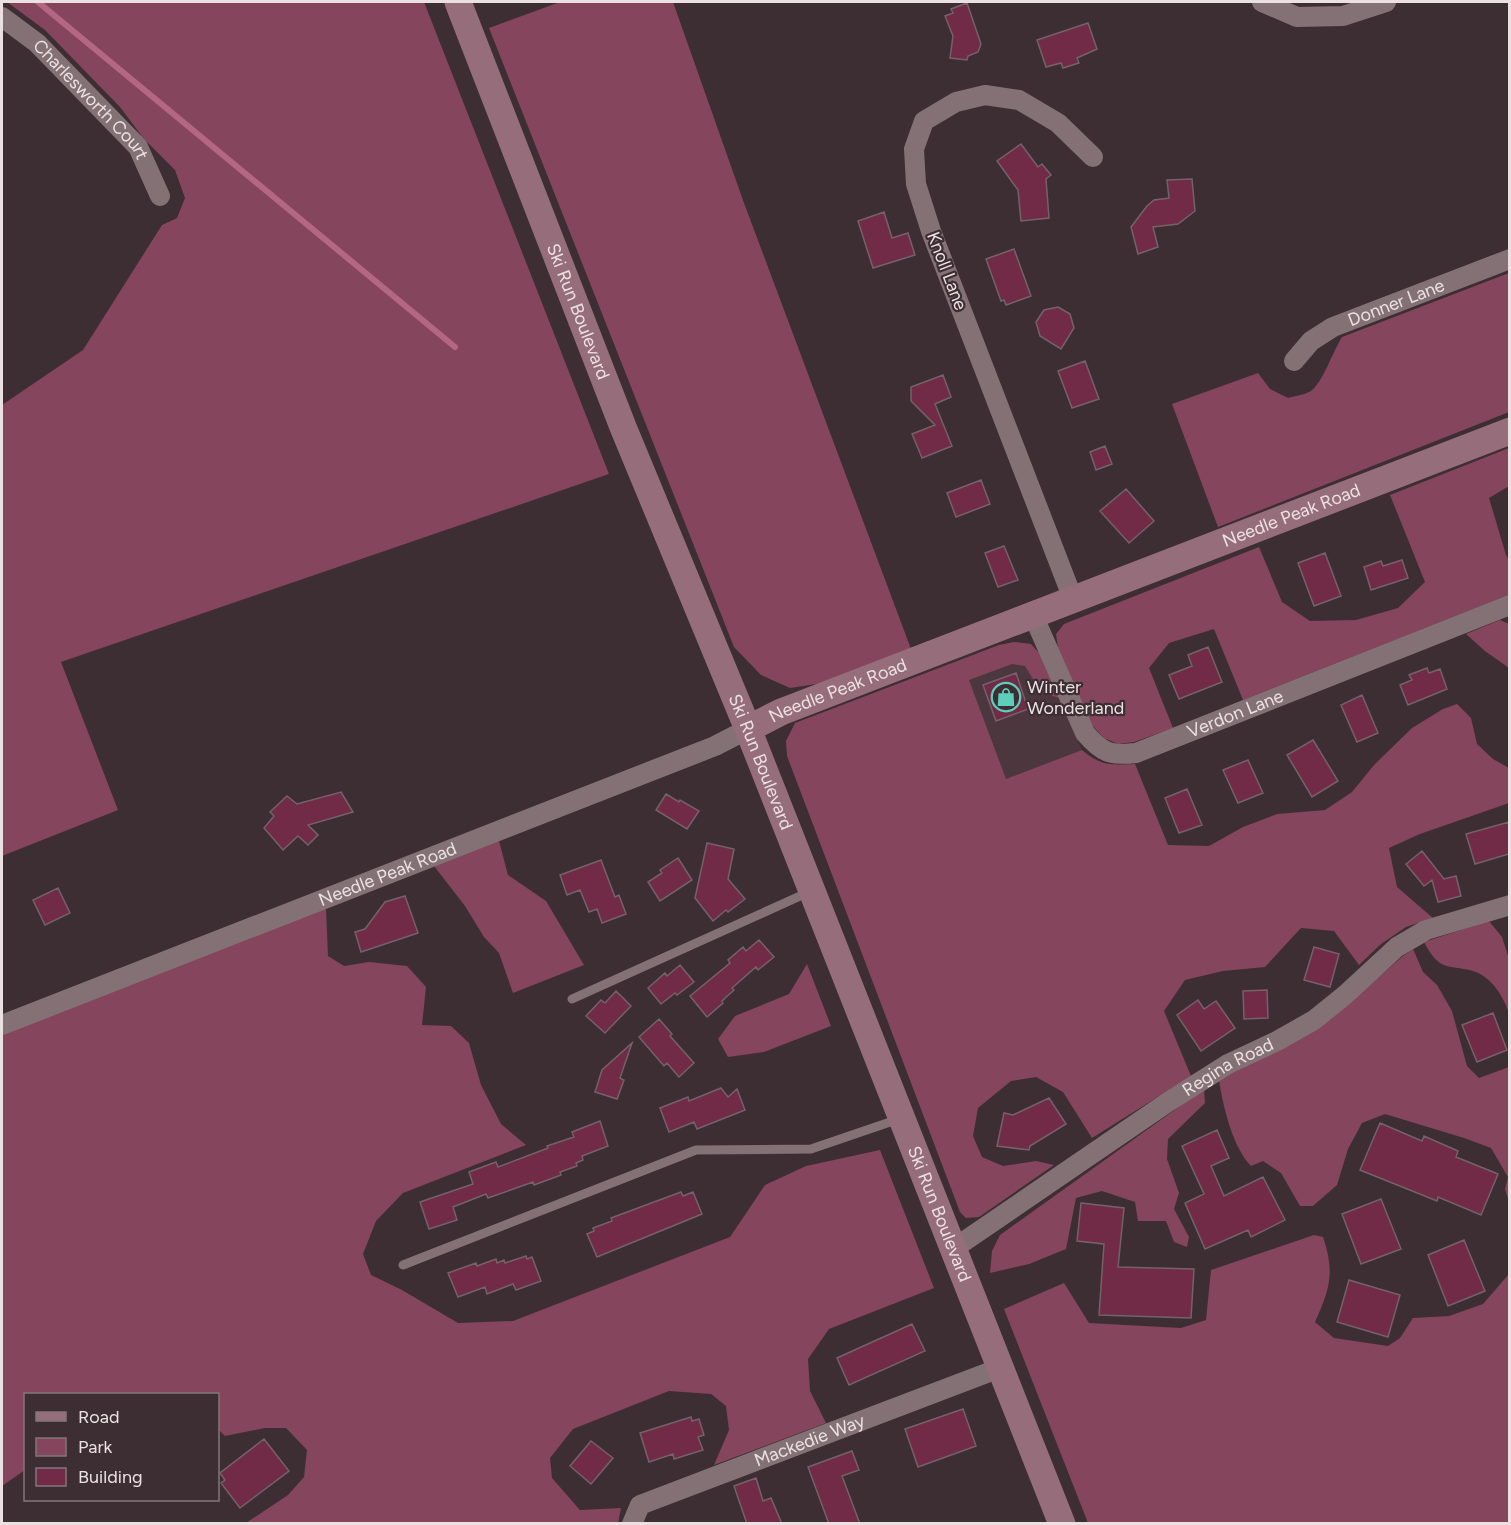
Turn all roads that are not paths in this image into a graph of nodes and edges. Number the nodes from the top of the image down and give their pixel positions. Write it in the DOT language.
graph roads {
  1 [pos="458,2"];
  2 [pos="1262,2"];
  3 [pos="1386,2"];
  4 [pos="2,17"];
  5 [pos="1093,157"];
  6 [pos="160,196"];
  7 [pos="1509,259"];
  8 [pos="1294,361"];
  9 [pos="1509,431"];
  10 [pos="1073,599"];
  11 [pos="1509,605"];
  12 [pos="1033,615"];
  13 [pos="748,729"];
  14 [pos="812,891"];
  15 [pos="1509,905"];
  16 [pos="572,999"];
  17 [pos="2,1025"];
  18 [pos="901,1118"];
  19 [pos="953,1250"];
  20 [pos="403,1265"];
  21 [pos="1000,1368"];
  22 [pos="632,1524"];
  23 [pos="1062,1524"];
  1 -- 13 [label="street, Ski Run Boulevard"];
  2 -- 3 [label="street"];
  4 -- 6 [label="street, Charlesworth Court"];
  5 -- 10 [label="street, Knoll Lane"];
  7 -- 8 [label="street, Donner Lane"];
  9 -- 10 [label="street, Needle Peak Road"];
  10 -- 12 [label="street, Needle Peak Road"];
  11 -- 12 [label="street, Verdon Lane"];
  12 -- 13 [label="street, Needle Peak Road"];
  13 -- 14 [label="street, Ski Run Boulevard"];
  13 -- 17 [label="street, Needle Peak Road"];
  14 -- 16 [label="lane"];
  14 -- 18 [label="street, Ski Run Boulevard"];
  15 -- 19 [label="street, Regina Road"];
  18 -- 19 [label="street, Ski Run Boulevard"];
  18 -- 20 [label="lane"];
  19 -- 21 [label="street, Ski Run Boulevard"];
  21 -- 22 [label="street, Mackedie Way"];
  21 -- 23 [label="street, Ski Run Boulevard"];
}
